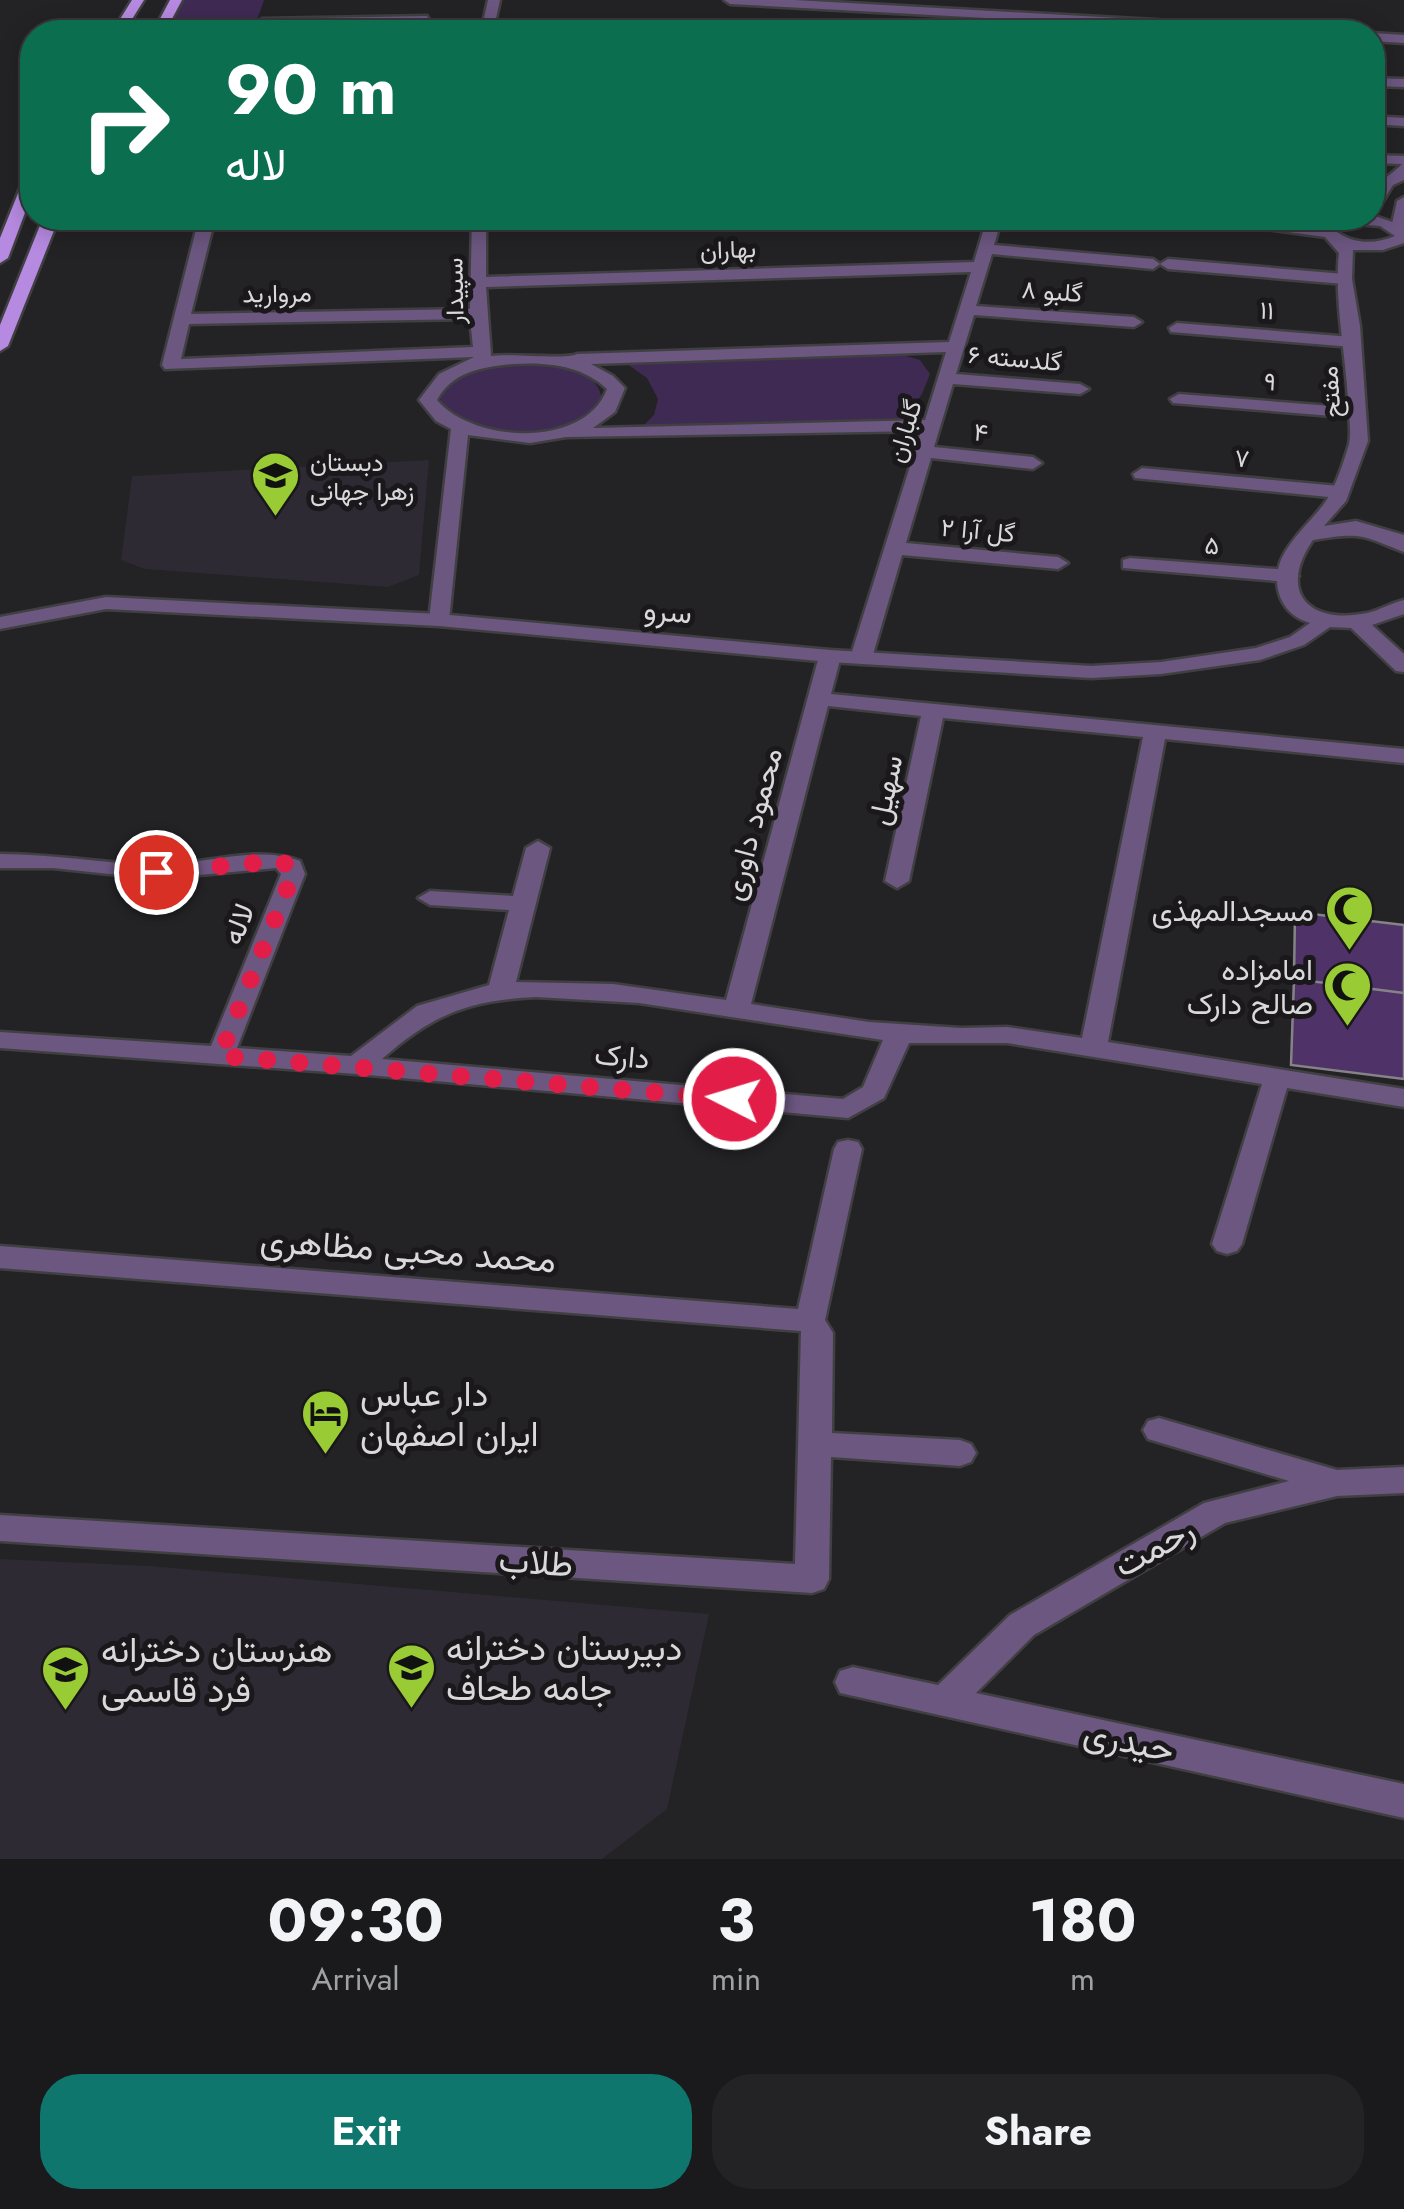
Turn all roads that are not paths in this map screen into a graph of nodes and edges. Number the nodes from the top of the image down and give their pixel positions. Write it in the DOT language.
graph roads {
  1 [pos="730,0"];
  2 [pos="980,20"];
  3 [pos="1404,201"];
  4 [pos="20,207"];
  5 [pos="45,230"];
  6 [pos="204,230"];
  7 [pos="478,230"];
  8 [pos="991,230"];
  9 [pos="1298,230"];
  10 [pos="1328,230"];
  11 [pos="1329,235"];
  12 [pos="1402,237"];
  13 [pos="0,258"];
  14 [pos="982,258"];
  15 [pos="1344,279"];
  16 [pos="478,282"];
  17 [pos="966,310"];
  18 [pos="478,314"];
  19 [pos="182,320"];
  20 [pos="1134,322"];
  21 [pos="1177,328"];
  22 [pos="1352,342"];
  23 [pos="0,346"];
  24 [pos="954,347"];
  25 [pos="482,358"];
  26 [pos="558,360"];
  27 [pos="946,378"];
  28 [pos="1080,389"];
  29 [pos="1179,398"];
  30 [pos="1357,413"];
  31 [pos="933,426"];
  32 [pos="460,428"];
  33 [pos="546,435"];
  34 [pos="924,452"];
  35 [pos="1033,462"];
  36 [pos="1142,474"];
  37 [pos="1338,492"];
  38 [pos="1306,535"];
  39 [pos="1404,542"];
  40 [pos="894,548"];
  41 [pos="1058,562"];
  42 [pos="1130,564"];
  43 [pos="1290,576"];
  44 [pos="1404,606"];
  45 [pos="439,620"];
  46 [pos="1323,622"];
  47 [pos="0,623"];
  48 [pos="1359,624"];
  49 [pos="830,656"];
  50 [pos="861,658"];
  51 [pos="1404,666"];
  52 [pos="818,699"];
  53 [pos="933,710"];
  54 [pos="1155,733"];
  55 [pos="1404,756"];
  56 [pos="538,848"];
  57 [pos="0,860"];
  58 [pos="896,881"];
  59 [pos="430,898"];
  60 [pos="524,904"];
  61 [pos="501,988"];
  62 [pos="737,1008"];
  63 [pos="899,1035"];
  64 [pos="0,1040"];
  65 [pos="1093,1049"];
  66 [pos="220,1056"];
  67 [pos="357,1065"];
  68 [pos="1277,1078"];
  69 [pos="1404,1098"];
  70 [pos="848,1149"];
  71 [pos="1226,1244"];
  72 [pos="0,1257"];
  73 [pos="810,1320"];
  74 [pos="1159,1430"];
  75 [pos="815,1444"];
  76 [pos="960,1453"];
  77 [pos="1404,1480"];
  78 [pos="1337,1483"];
  79 [pos="0,1528"];
  80 [pos="853,1682"];
  81 [pos="944,1702"];
  82 [pos="1404,1801"];
  1 -- 2 [label="street"];
  3 -- 12 [label="street"];
  4 -- 13 [label="main road"];
  5 -- 23 [label="main road"];
  6 -- 19 [label="street"];
  7 -- 16 [label="street, سپیدار"];
  8 -- 14 [label="street, گلباران"];
  9 -- 11 [label="street"];
  10 -- 11 [label="street"];
  11 -- 12 [label="street"];
  11 -- 15 [label="street, مفتح"];
  14 -- 15 [label="street, بهاران"];
  14 -- 16 [label="street, بهاران"];
  14 -- 17 [label="street, گلباران"];
  15 -- 22 [label="street, مفتح"];
  16 -- 18 [label="street, سپیدار"];
  17 -- 20 [label="street, گلبو ۸"];
  17 -- 24 [label="street, گلباران"];
  18 -- 19 [label="street, مروارید"];
  18 -- 25 [label="street, سپیدار"];
  19 -- 25 [label="street"];
  21 -- 22 [label="street, ۱۱"];
  22 -- 30 [label="street, مفتح"];
  24 -- 26 [label="street"];
  24 -- 27 [label="street, گلباران"];
  25 -- 26 [label="street"];
  25 -- 32 [label="street"];
  26 -- 33 [label="street"];
  27 -- 28 [label="street, گلدسته ۶"];
  27 -- 31 [label="street, گلباران"];
  29 -- 30 [label="street, ۹"];
  30 -- 37 [label="street, مفتح"];
  31 -- 33 [label="street"];
  31 -- 34 [label="street, گلباران"];
  32 -- 33 [label="street"];
  32 -- 45 [label="street"];
  34 -- 35 [label="street, ۴"];
  34 -- 40 [label="street, گلباران"];
  36 -- 37 [label="street, ۷"];
  37 -- 38 [label="street, مفتح"];
  38 -- 39 [label="street"];
  38 -- 43 [label="street, مفتح"];
  40 -- 41 [label="street, گل آرا ۲"];
  40 -- 50 [label="street, گلباران"];
  42 -- 43 [label="street, ۵"];
  43 -- 46 [label="street"];
  44 -- 48 [label="street"];
  45 -- 47 [label="street, سرو"];
  45 -- 49 [label="street, سرو"];
  46 -- 48 [label="street"];
  46 -- 50 [label="street, سرو"];
  48 -- 51 [label="street"];
  49 -- 50 [label="street, سرو"];
  49 -- 52 [label="street, محمود داوری"];
  52 -- 53 [label="street"];
  52 -- 62 [label="street, محمود داوری"];
  53 -- 54 [label="street"];
  53 -- 58 [label="street, سهیل"];
  54 -- 55 [label="street"];
  54 -- 65 [label="street"];
  56 -- 60 [label="street"];
  57 -- 66 [label="street, لاله"];
  59 -- 60 [label="street"];
  60 -- 61 [label="street"];
  61 -- 62 [label="street, دارک"];
  61 -- 67 [label="street, دارک"];
  62 -- 63 [label="street, دارک"];
  63 -- 65 [label="street, دارک"];
  63 -- 67 [label="street, دارک"];
  64 -- 66 [label="street, دارک"];
  65 -- 68 [label="street, دارک"];
  66 -- 67 [label="street, دارک"];
  68 -- 69 [label="street, دارک"];
  68 -- 71 [label="street"];
  70 -- 73 [label="street"];
  72 -- 73 [label="street, محمد محبی مظاهری"];
  73 -- 75 [label="street, طلاب"];
  74 -- 78 [label="street"];
  75 -- 76 [label="street"];
  75 -- 79 [label="street, طلاب"];
  77 -- 78 [label="street, رحمت"];
  78 -- 81 [label="street, رحمت"];
  80 -- 81 [label="street, حیدری"];
  81 -- 82 [label="street, حیدری"];
}
